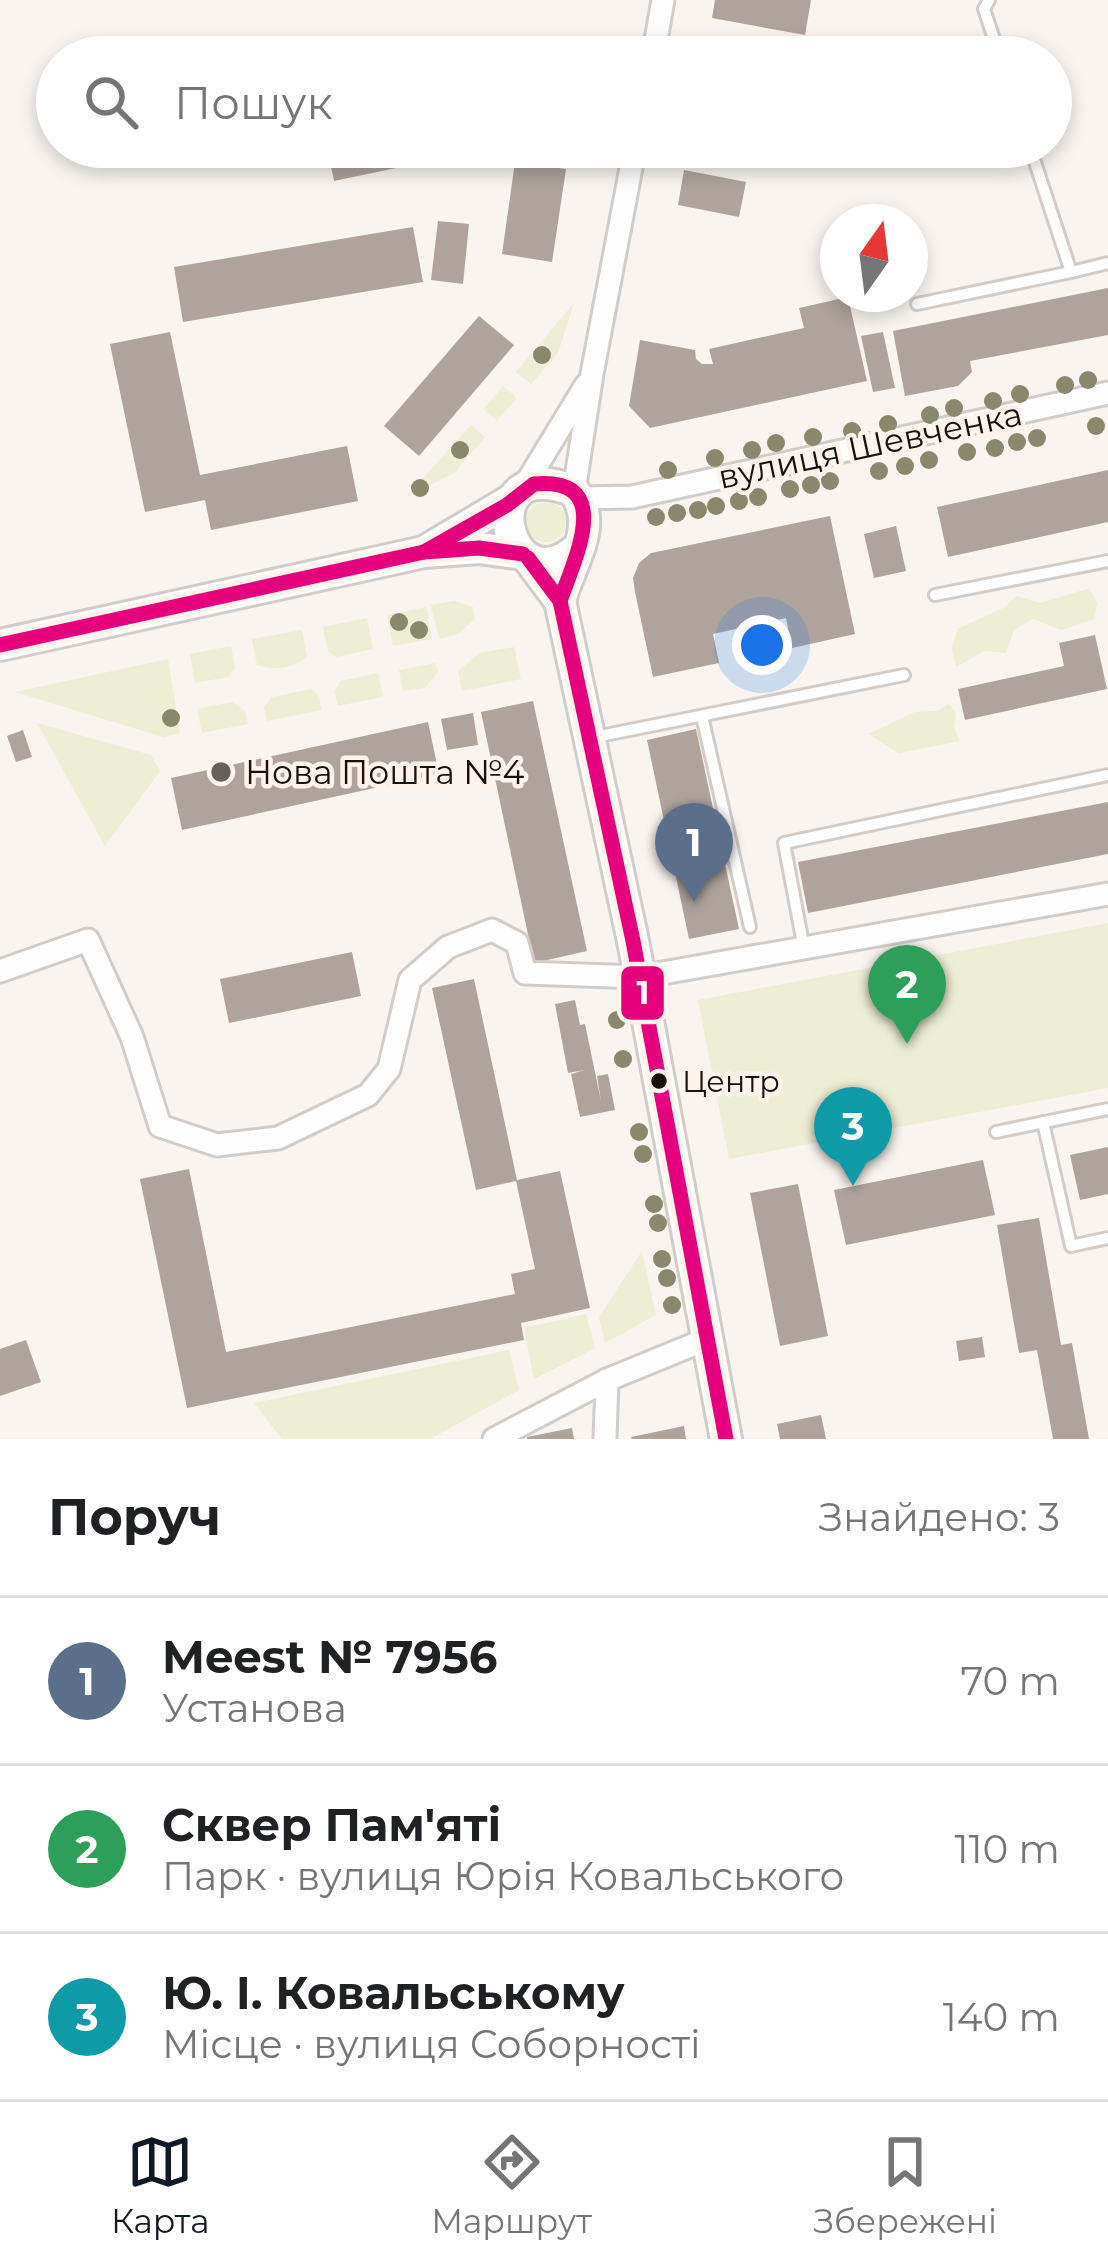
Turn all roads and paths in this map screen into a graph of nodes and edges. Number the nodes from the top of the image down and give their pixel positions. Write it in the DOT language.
graph roads {
  1 [pos="663,0"];
  2 [pos="989,0"];
  3 [pos="656,36"];
  4 [pos="993,36"];
  5 [pos="631,168"];
  6 [pos="1037,168"];
  7 [pos="1108,262"];
  8 [pos="1072,272"];
  9 [pos="928,302"];
  10 [pos="592,374"];
  11 [pos="1108,393"];
  12 [pos="518,494"];
  13 [pos="577,495"];
  14 [pos="632,497"];
  15 [pos="581,541"];
  16 [pos="424,552"];
  17 [pos="526,556"];
  18 [pos="1108,561"];
  19 [pos="935,595"];
  20 [pos="560,601"];
  21 [pos="0,645"];
  22 [pos="904,675"];
  23 [pos="702,716"];
  24 [pos="590,738"];
  25 [pos="1108,775"];
  26 [pos="1108,894"];
  27 [pos="750,926"];
  28 [pos="804,949"];
  29 [pos="0,971"];
  30 [pos="640,977"];
  31 [pos="1108,1108"];
  32 [pos="1043,1122"];
  33 [pos="996,1132"];
  34 [pos="1108,1238"];
  35 [pos="707,1339"];
  36 [pos="607,1380"];
  37 [pos="494,1439"];
  38 [pos="605,1439"];
  39 [pos="726,1439"];
  1 -- 3 [label="street"];
  2 -- 4 [label="lane"];
  5 -- 10 [label="street"];
  6 -- 8 [label="lane"];
  7 -- 8 [label="lane"];
  8 -- 9 [label="lane"];
  10 -- 12 [label="street"];
  10 -- 13 [label="street"];
  11 -- 14 [label="street, вулиця Шевченка"];
  12 -- 13 [label="street"];
  12 -- 16 [label="street"];
  12 -- 17 [label="street"];
  13 -- 14 [label="street, вулиця Шевченка"];
  13 -- 15 [label="street"];
  14 -- 15 [label="street, вулиця Шевченка"];
  15 -- 17 [label="street"];
  15 -- 20 [label="street"];
  16 -- 17 [label="street"];
  16 -- 21 [label="street"];
  17 -- 20 [label="street"];
  18 -- 19 [label="lane"];
  20 -- 24 [label="street"];
  22 -- 23 [label="lane"];
  23 -- 24 [label="lane"];
  23 -- 27 [label="lane"];
  24 -- 30 [label="street"];
  25 -- 28 [label="lane"];
  26 -- 28 [label="street"];
  28 -- 30 [label="street"];
  29 -- 30 [label="street"];
  30 -- 35 [label="street"];
  31 -- 32 [label="lane"];
  32 -- 33 [label="lane"];
  32 -- 34 [label="lane"];
  35 -- 36 [label="street"];
  35 -- 39 [label="street"];
  36 -- 37 [label="street"];
  36 -- 38 [label="street"];
}
